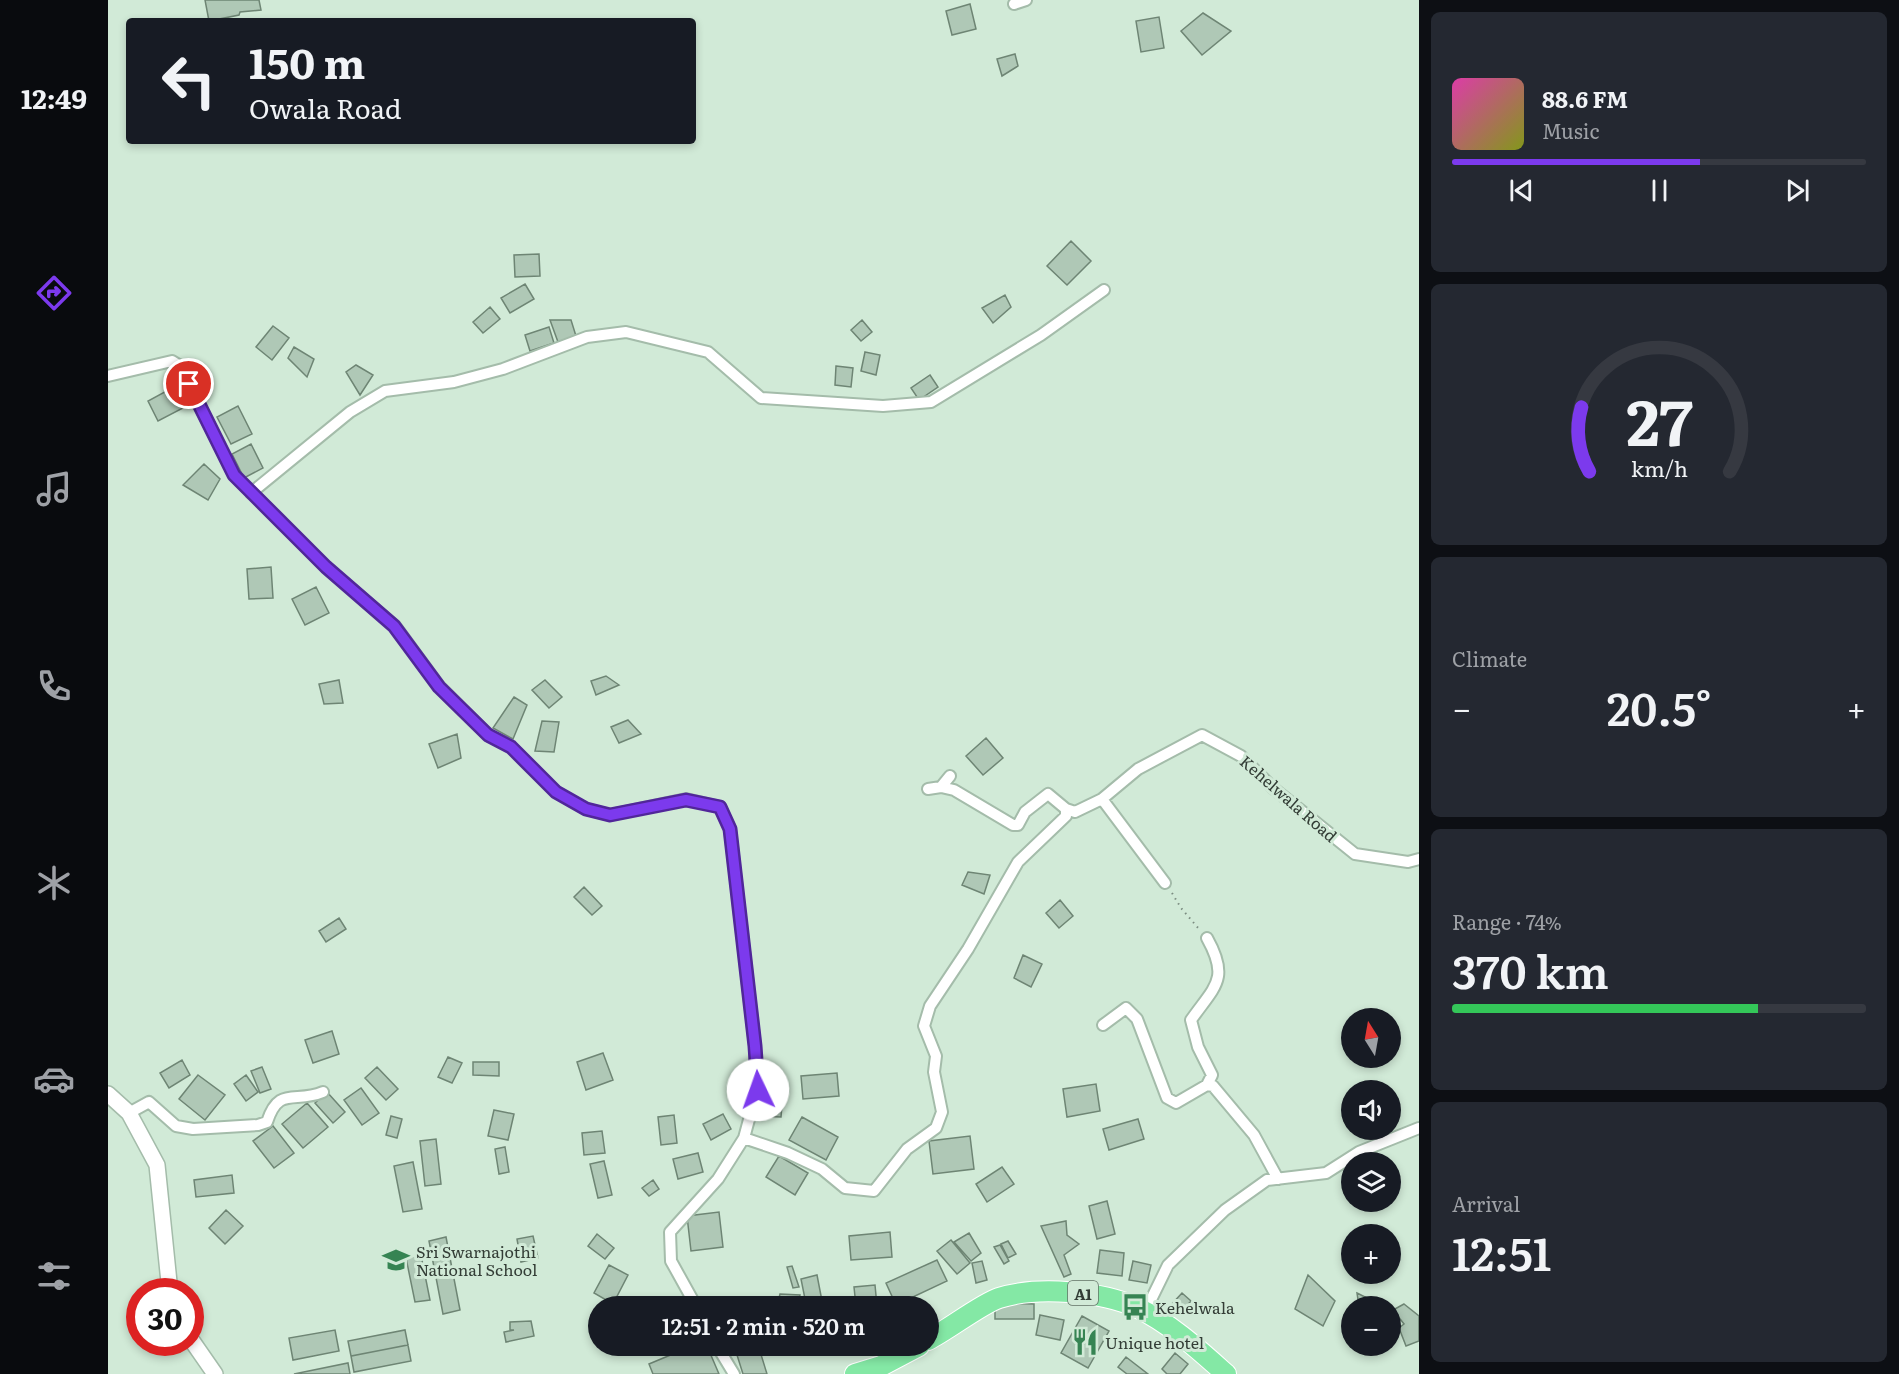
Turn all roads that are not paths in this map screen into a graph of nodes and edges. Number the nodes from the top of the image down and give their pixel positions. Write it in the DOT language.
graph roads {
  1 [pos="1026,0"];
  2 [pos="1014,4"];
  3 [pos="1104,290"];
  4 [pos="108,376"];
  5 [pos="251,493"];
  6 [pos="950,776"];
  7 [pos="941,787"];
  8 [pos="928,789"];
  9 [pos="1102,799"];
  10 [pos="1066,809"];
  11 [pos="1419,859"];
  12 [pos="1166,883"];
  13 [pos="1207,938"];
  14 [pos="1103,1025"];
  15 [pos="1207,1086"];
  16 [pos="323,1092"];
  17 [pos="108,1094"];
  18 [pos="129,1113"];
  19 [pos="1419,1128"];
  20 [pos="744,1138"];
  21 [pos="1278,1179"];
  22 [pos="169,1278"];
  23 [pos="690,1296"];
  24 [pos="1145,1312"];
  25 [pos="939,1333"];
  26 [pos="202,1356"];
  27 [pos="723,1356"];
  28 [pos="900,1356"];
  29 [pos="215,1374"];
  30 [pos="734,1374"];
  31 [pos="855,1374"];
  32 [pos="1226,1374"];
  1 -- 2 [label="street"];
  3 -- 5 [label="street"];
  4 -- 5 [label="street"];
  5 -- 20 [label="street"];
  6 -- 7 [label="street"];
  7 -- 8 [label="street"];
  7 -- 10 [label="street"];
  9 -- 10 [label="street, Kehelwala Road"];
  9 -- 11 [label="street, Kehelwala Road"];
  9 -- 12 [label="street"];
  10 -- 20 [label="street"];
  13 -- 15 [label="street"];
  14 -- 15 [label="street"];
  15 -- 21 [label="street"];
  16 -- 18 [label="street"];
  17 -- 18 [label="main road"];
  18 -- 22 [label="main road"];
  19 -- 21 [label="street"];
  20 -- 23 [label="street"];
  21 -- 24 [label="street"];
  24 -- 25 [label="highway, A1"];
  24 -- 32 [label="highway, A1"];
  26 -- 29 [label="main road"];
  27 -- 30 [label="street"];
  28 -- 31 [label="highway"];
}
